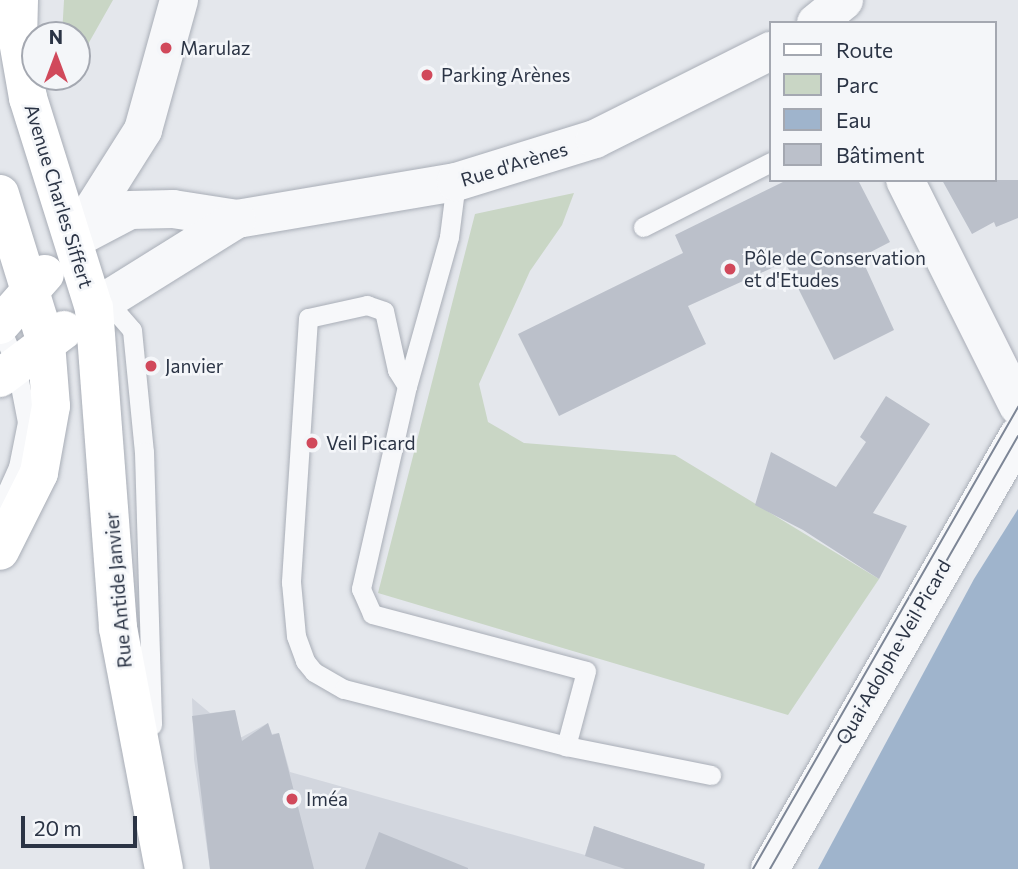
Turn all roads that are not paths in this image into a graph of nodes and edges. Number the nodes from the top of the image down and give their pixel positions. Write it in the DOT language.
graph roads {
  1 [pos="19,0"];
  2 [pos="179,0"];
  3 [pos="769,52"];
  4 [pos="769,163"];
  5 [pos="906,182"];
  6 [pos="457,183"];
  7 [pos="0,194"];
  8 [pos="237,219"];
  9 [pos="643,227"];
  10 [pos="73,240"];
  11 [pos="30,290"];
  12 [pos="94,308"];
  13 [pos="979,322"];
  14 [pos="0,325"];
  15 [pos="1018,340"];
  16 [pos="21,362"];
  17 [pos="407,386"];
  18 [pos="1018,406"];
  19 [pos="1018,436"];
  20 [pos="0,507"];
  21 [pos="0,551"];
  22 [pos="566,746"];
  23 [pos="711,775"];
  24 [pos="163,869"];
  25 [pos="770,869"];
  1 -- 10 [label="main road, Avenue Charles Siffert"];
  2 -- 10 [label="street"];
  3 -- 6 [label="street, Rue d'Arènes"];
  4 -- 9 [label="lane"];
  5 -- 13 [label="street"];
  6 -- 8 [label="street, Rue d'Arènes"];
  6 -- 17 [label="lane"];
  7 -- 11 [label="main road"];
  8 -- 10 [label="street, Rue d'Arènes"];
  8 -- 12 [label="street, Rue d'Arènes"];
  10 -- 11 [label="main road"];
  10 -- 12 [label="main road, Avenue Charles Siffert"];
  11 -- 14 [label="main road"];
  11 -- 16 [label="main road"];
  12 -- 16 [label="main road"];
  12 -- 24 [label="main road, Rue Antide Janvier"];
  13 -- 15 [label="street"];
  13 -- 18 [label="street"];
  14 -- 16 [label="lane"];
  16 -- 20 [label="lane"];
  16 -- 21 [label="main road"];
  17 -- 22 [label="lane"];
  17 -- 22 [label="lane"];
  19 -- 25 [label="street, Quai Adolphe Veil Picard"];
  22 -- 23 [label="lane"];
}
